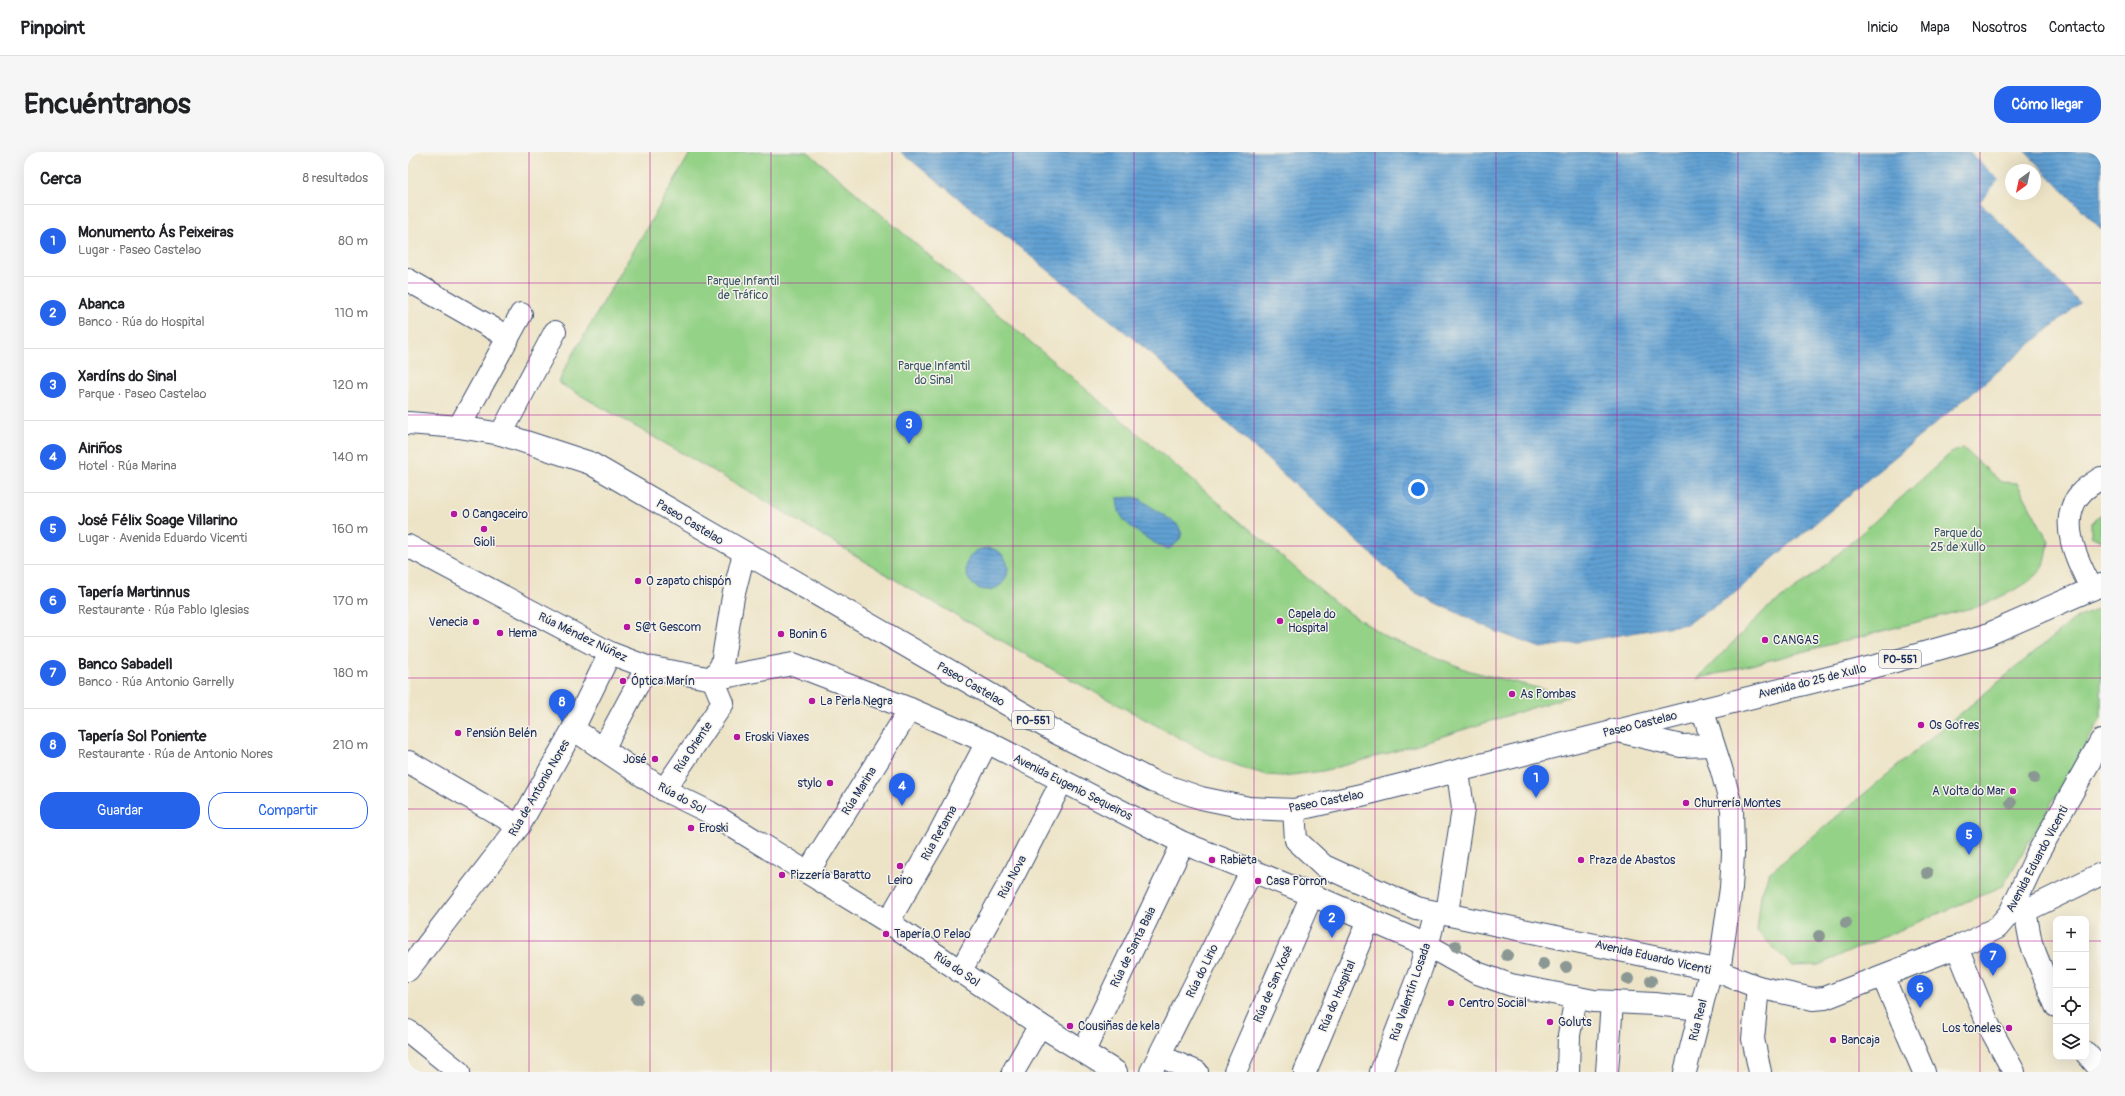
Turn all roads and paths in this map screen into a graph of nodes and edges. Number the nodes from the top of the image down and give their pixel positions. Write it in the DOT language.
graph roads {
  1 [pos="408,280"];
  2 [pos="521,314"];
  3 [pos="555,332"];
  4 [pos="508,337"];
  5 [pos="408,423"];
  6 [pos="459,427"];
  7 [pos="501,434"];
  8 [pos="2101,478"];
  9 [pos="408,546"];
  10 [pos="744,553"];
  11 [pos="2097,587"];
  12 [pos="610,653"];
  13 [pos="647,667"];
  14 [pos="713,679"];
  15 [pos="910,709"];
  16 [pos="1702,709"];
  17 [pos="573,729"];
  18 [pos="1614,730"];
  19 [pos="2101,741"];
  20 [pos="987,742"];
  21 [pos="1713,745"];
  22 [pos="603,749"];
  23 [pos="409,762"];
  24 [pos="1458,772"];
  25 [pos="1062,781"];
  26 [pos="664,790"];
  27 [pos="1294,810"];
  28 [pos="519,826"];
  29 [pos="1183,843"];
  30 [pos="1252,870"];
  31 [pos="808,872"];
  32 [pos="2101,874"];
  33 [pos="1312,895"];
  34 [pos="2022,904"];
  35 [pos="1441,912"];
  36 [pos="1369,920"];
  37 [pos="888,922"];
  38 [pos="1427,945"];
  39 [pos="1957,948"];
  40 [pos="408,970"];
  41 [pos="1715,971"];
  42 [pos="960,972"];
  43 [pos="1883,977"];
  44 [pos="1758,987"];
  45 [pos="1576,997"];
  46 [pos="2053,999"];
  47 [pos="1612,1002"];
  48 [pos="1701,1009"];
  49 [pos="1040,1025"];
  50 [pos="408,1031"];
  51 [pos="1084,1051"];
  52 [pos="2089,1056"];
  53 [pos="1156,1064"];
  54 [pos="2101,1070"];
  55 [pos="459,1072"];
  56 [pos="1013,1072"];
  57 [pos="1116,1072"];
  58 [pos="1197,1072"];
  59 [pos="1235,1072"];
  60 [pos="1304,1072"];
  61 [pos="1381,1072"];
  62 [pos="1568,1072"];
  63 [pos="1607,1072"];
  64 [pos="1685,1072"];
  65 [pos="1760,1072"];
  66 [pos="1924,1072"];
  67 [pos="2014,1072"];
  1 -- 4 [label="street"];
  2 -- 4 [label="street"];
  3 -- 7 [label="street"];
  4 -- 6 [label="street"];
  5 -- 6 [label="street, Paseo Castelao / PO-551"];
  6 -- 7 [label="street, Paseo Castelao / PO-551"];
  7 -- 10 [label="street, Paseo Castelao / PO-551"];
  8 -- 11 [label="street"];
  9 -- 12 [label="street, Rúa Méndez Núñez"];
  10 -- 14 [label="street"];
  10 -- 27 [label="street, Paseo Castelao / PO-551"];
  11 -- 16 [label="street, Avenida do 25 de Xullo / PO-551"];
  12 -- 13 [label="street, Rúa Méndez Núñez"];
  12 -- 17 [label="street, Rúa de Antonio Nores"];
  13 -- 14 [label="street, Rúa Méndez Núñez"];
  13 -- 22 [label="street"];
  14 -- 15 [label="street, Avenida Eugenio Sequeiros"];
  14 -- 26 [label="street, Rúa Oriente"];
  15 -- 20 [label="street, Avenida Eugenio Sequeiros"];
  15 -- 31 [label="street, Rúa Marina"];
  16 -- 18 [label="street, Paseo Castelao / PO-551"];
  16 -- 21 [label="street, Rúa Real"];
  17 -- 22 [label="street, Rúa do Sol"];
  17 -- 28 [label="street, Rúa de Antonio Nores"];
  18 -- 21 [label="street"];
  18 -- 24 [label="street, Paseo Castelao / PO-551"];
  19 -- 34 [label="street, Avenida Eduardo Vicenti"];
  20 -- 25 [label="street, Avenida Eugenio Sequeiros"];
  20 -- 37 [label="street, Rúa Retama"];
  21 -- 41 [label="street, Rúa Real"];
  22 -- 26 [label="street, Rúa do Sol"];
  23 -- 28 [label="street"];
  24 -- 27 [label="street, Paseo Castelao / PO-551"];
  24 -- 35 [label="street, Rúa Valentín Losada"];
  25 -- 29 [label="street, Avenida Eugenio Sequeiros"];
  25 -- 42 [label="street, Rúa Nova"];
  26 -- 31 [label="street, Rúa do Sol"];
  27 -- 35 [label="street, Avenida Eduardo Vicenti"];
  28 -- 40 [label="street, Rúa de Antonio Nores"];
  29 -- 30 [label="street, Avenida Eugenio Sequeiros"];
  29 -- 51 [label="street, Rúa de Santa Baia"];
  30 -- 33 [label="street, Avenida Eugenio Sequeiros"];
  30 -- 53 [label="street, Rúa do Lirio"];
  31 -- 37 [label="street, Rúa do Sol"];
  32 -- 34 [label="street"];
  33 -- 36 [label="street, Avenida Eugenio Sequeiros"];
  33 -- 59 [label="street, Rúa de San Xosé"];
  34 -- 39 [label="street, Avenida Eduardo Vicenti"];
  34 -- 46 [label="street"];
  35 -- 38 [label="street, Rúa Valentín Losada"];
  35 -- 41 [label="street, Avenida Eduardo Vicenti"];
  36 -- 38 [label="street, Avenida Eugenio Sequeiros"];
  36 -- 60 [label="street, Rúa do Hospital"];
  37 -- 42 [label="street, Rúa do Sol"];
  38 -- 45 [label="street, Avenida Eugenio Sequeiros"];
  38 -- 61 [label="street, Rúa Valentín Losada"];
  39 -- 43 [label="street, Avenida Eduardo Vicenti"];
  39 -- 67 [label="street"];
  41 -- 44 [label="street, Avenida Eduardo Vicenti"];
  41 -- 48 [label="street, Rúa Real"];
  42 -- 49 [label="street, Rúa do Sol"];
  43 -- 44 [label="street, Avenida Eduardo Vicenti"];
  43 -- 66 [label="street"];
  44 -- 65 [label="street"];
  45 -- 47 [label="street, Avenida Eugenio Sequeiros"];
  45 -- 62 [label="street"];
  47 -- 48 [label="street, Avenida Eugenio Sequeiros"];
  47 -- 63 [label="street"];
  48 -- 64 [label="street, Rúa Real"];
  49 -- 51 [label="street, Rúa do Sol"];
  49 -- 56 [label="street"];
  50 -- 55 [label="street"];
  51 -- 57 [label="street, Rúa do Sol"];
  52 -- 54 [label="street"];
  53 -- 58 [label="street"];
}
